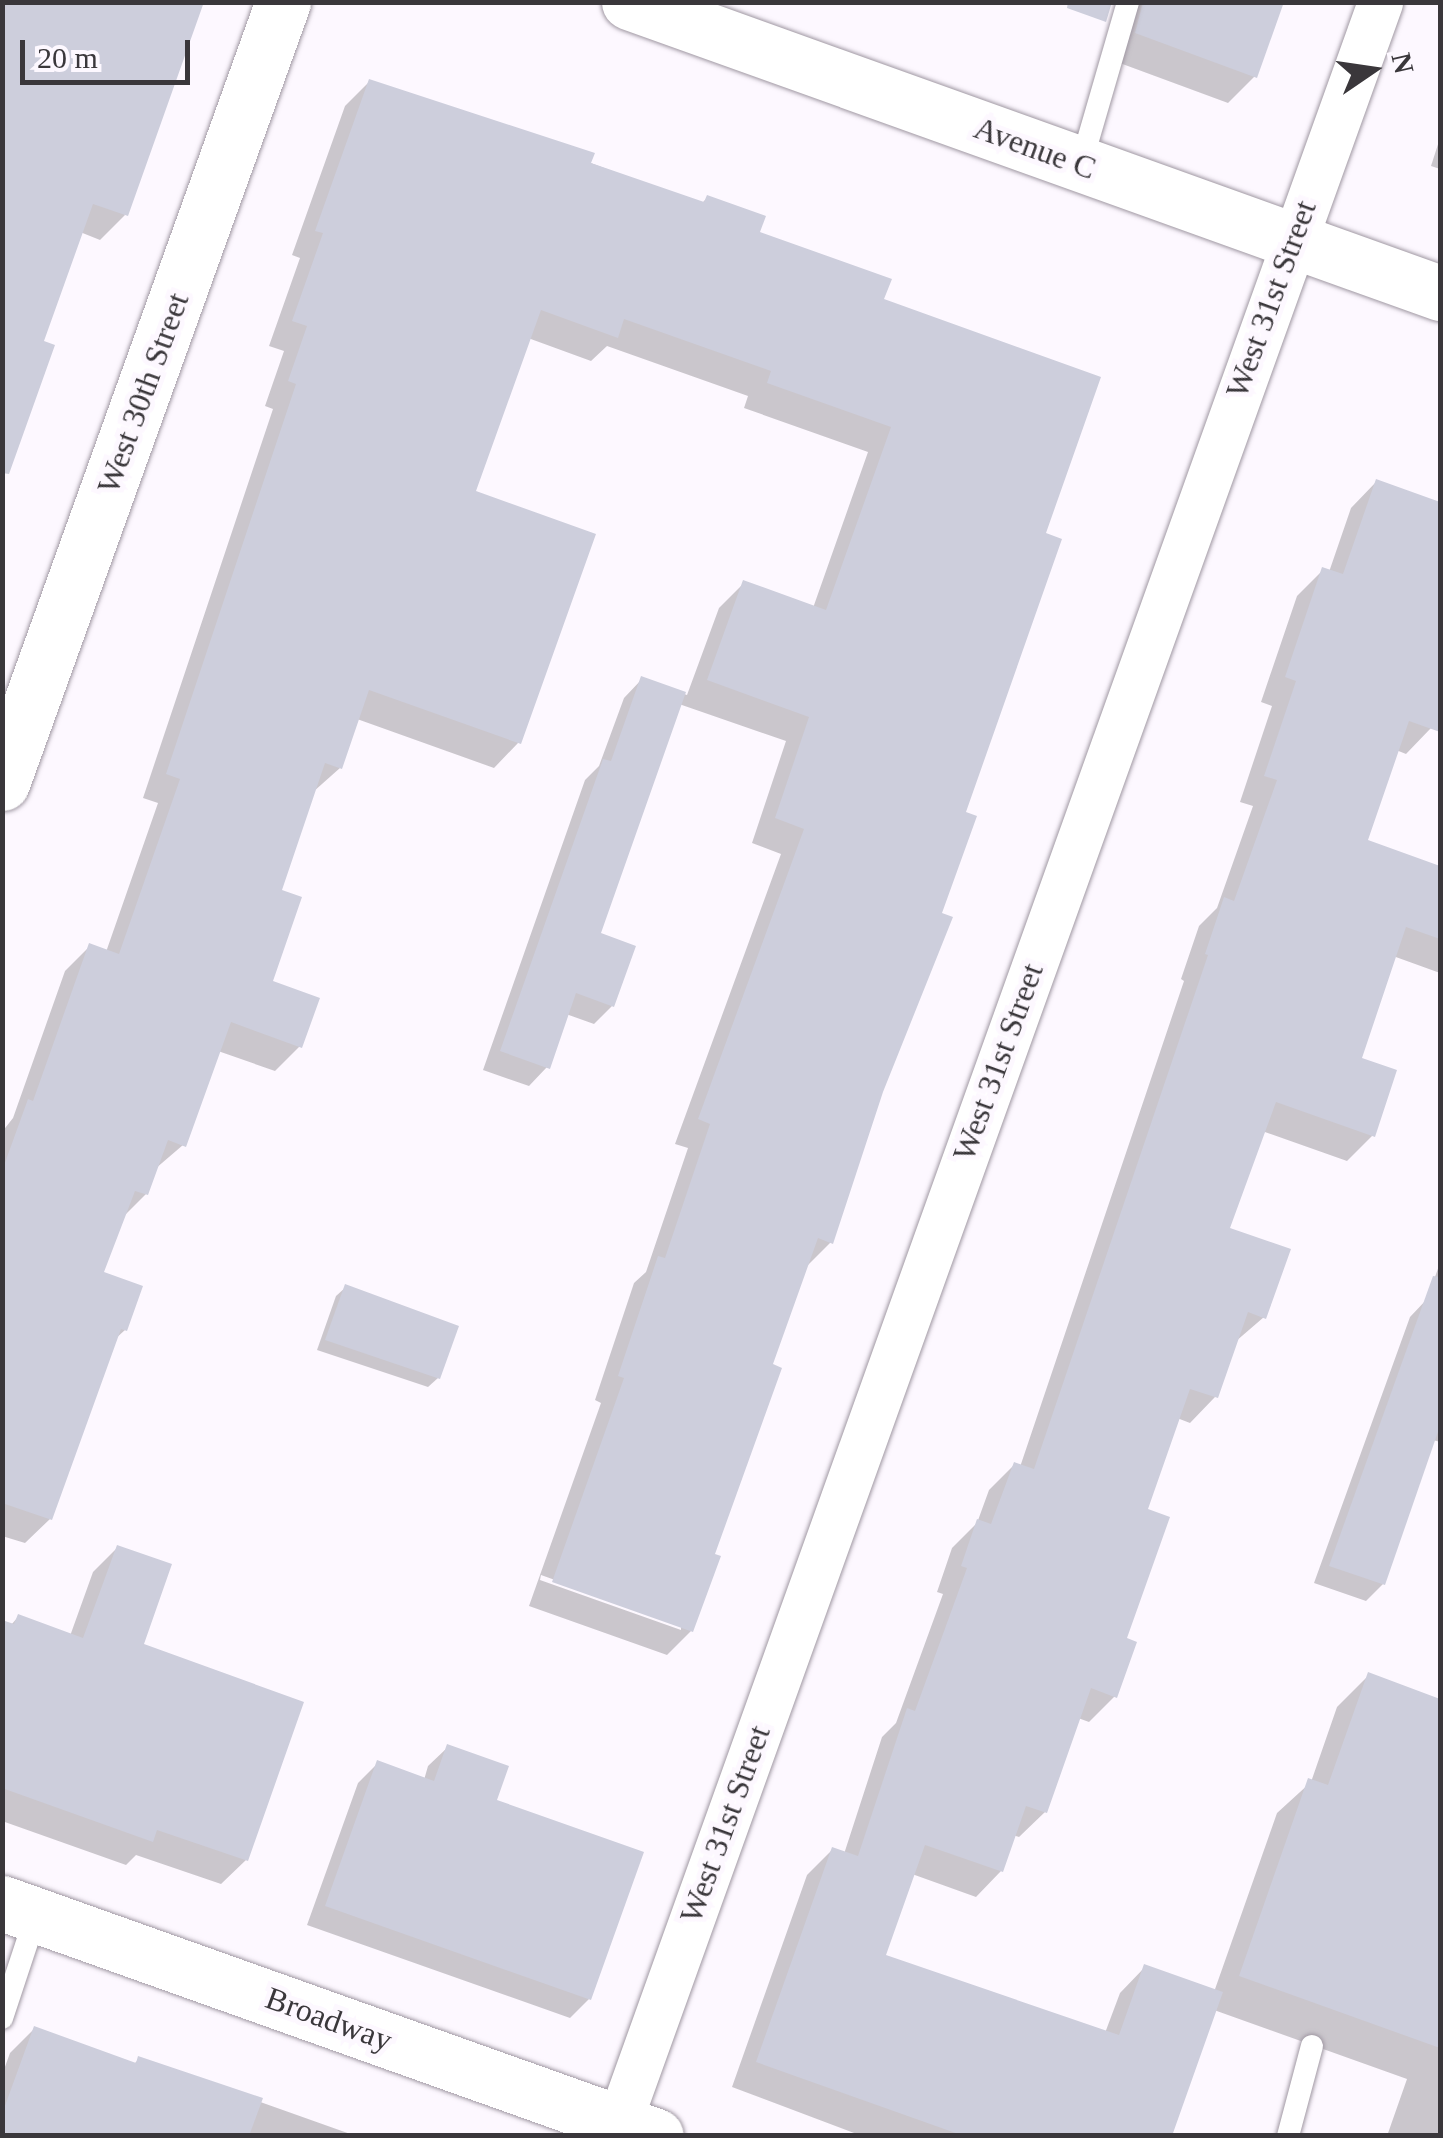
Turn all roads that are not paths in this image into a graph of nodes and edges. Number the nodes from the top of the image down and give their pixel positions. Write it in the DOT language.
graph roads {
  1 [pos="283,2"];
  2 [pos="629,2"];
  3 [pos="1128,2"];
  4 [pos="1380,2"];
  5 [pos="1081,164"];
  6 [pos="1292,240"];
  7 [pos="1440,293"];
  8 [pos="2,783"];
  9 [pos="19,1908"];
  10 [pos="2,2018"];
  11 [pos="1312,2046"];
  12 [pos="629,2131"];
  13 [pos="1288,2136"];
  1 -- 8 [label="street, West 30th Street"];
  2 -- 5 [label="street, Avenue C"];
  3 -- 5 [label="lane"];
  4 -- 6 [label="street, West 31st Street"];
  5 -- 6 [label="street, Avenue C"];
  6 -- 7 [label="street, Avenue C"];
  6 -- 12 [label="street, West 31st Street"];
  9 -- 10 [label="lane"];
  9 -- 12 [label="street, Broadway"];
  11 -- 13 [label="lane"];
}
